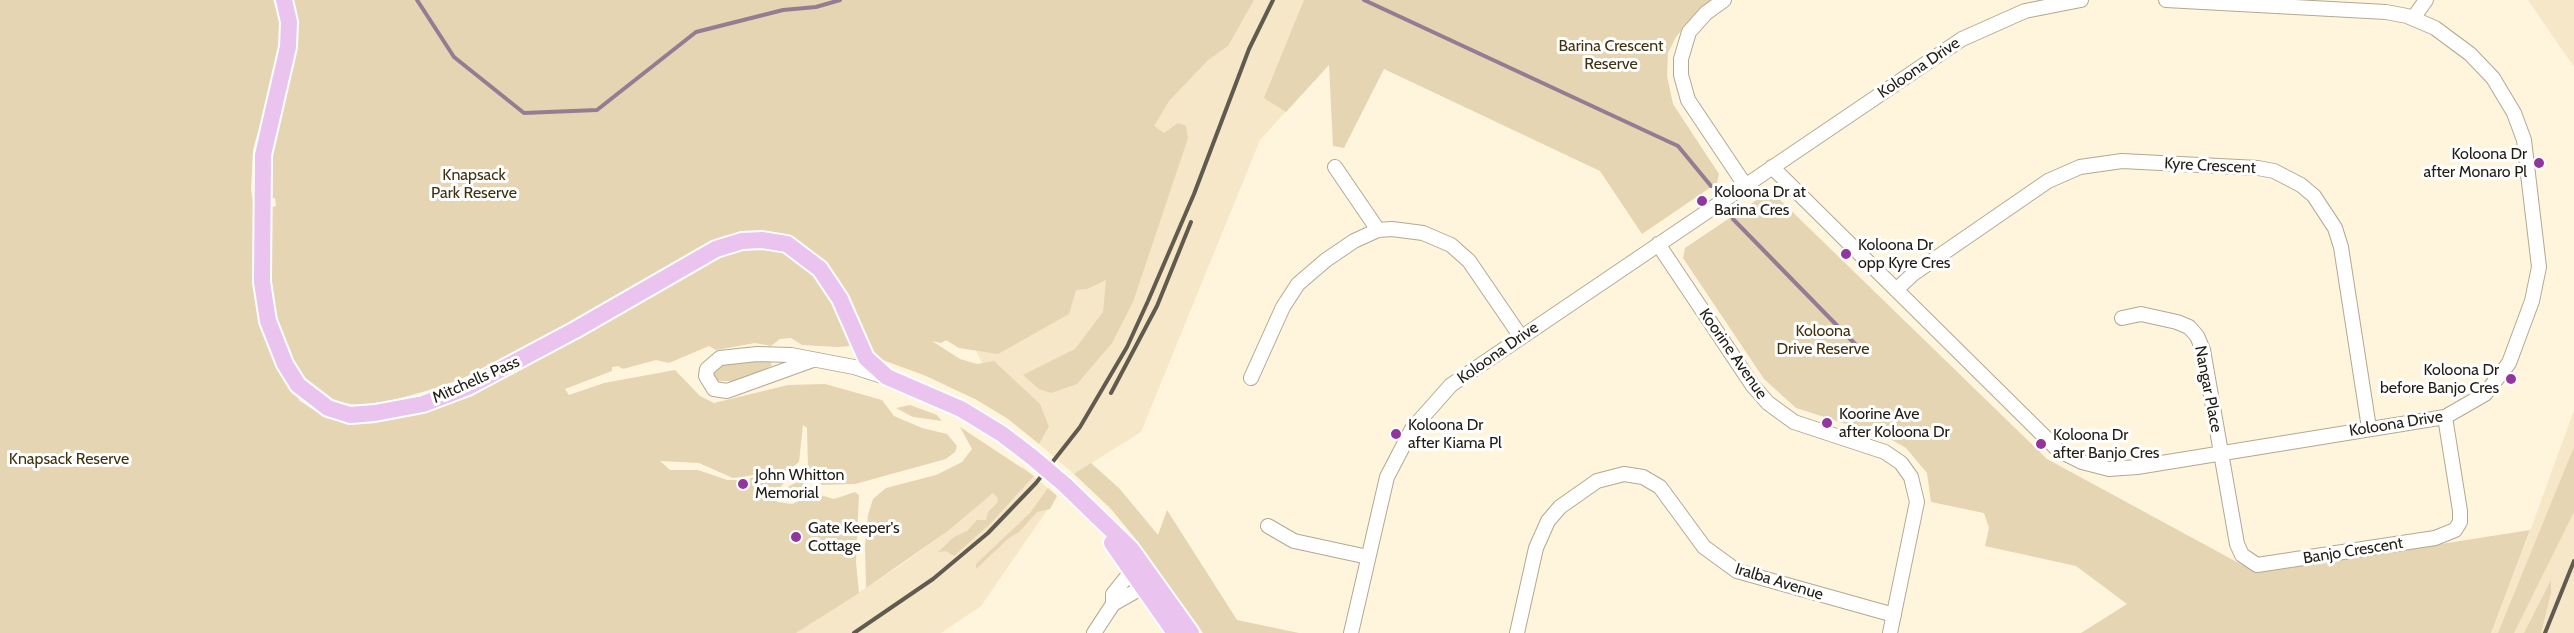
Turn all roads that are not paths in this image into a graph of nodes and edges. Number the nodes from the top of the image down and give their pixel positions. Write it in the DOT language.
graph roads {
  1 [pos="284,0"];
  2 [pos="1724,0"];
  3 [pos="2081,0"];
  4 [pos="2166,0"];
  5 [pos="2426,0"];
  6 [pos="2222,1"];
  7 [pos="2414,18"];
  8 [pos="1335,167"];
  9 [pos="1772,167"];
  10 [pos="1745,185"];
  11 [pos="1378,230"];
  12 [pos="1658,244"];
  13 [pos="1896,290"];
  14 [pos="2122,318"];
  15 [pos="1521,337"];
  16 [pos="813,360"];
  17 [pos="886,377"];
  18 [pos="1251,378"];
  19 [pos="2445,417"];
  20 [pos="2369,428"];
  21 [pos="2220,453"];
  22 [pos="1268,526"];
  23 [pos="1368,557"];
  24 [pos="1136,565"];
  25 [pos="1143,587"];
  26 [pos="1113,604"];
  27 [pos="1894,615"];
  28 [pos="1094,633"];
  29 [pos="1175,633"];
  30 [pos="1191,633"];
  31 [pos="1351,633"];
  32 [pos="1517,633"];
  33 [pos="1890,633"];
  1 -- 17 [label="main road, Mitchells Pass"];
  2 -- 10 [label="street"];
  3 -- 9 [label="street, Koloona Drive"];
  4 -- 6 [label="street, Koloona Drive"];
  5 -- 7 [label="street"];
  6 -- 7 [label="street, Koloona Drive"];
  7 -- 19 [label="street, Koloona Drive"];
  8 -- 11 [label="street"];
  9 -- 10 [label="street, Koloona Drive"];
  9 -- 13 [label="street, Koloona Drive"];
  10 -- 12 [label="street, Koloona Drive"];
  11 -- 15 [label="street"];
  11 -- 18 [label="street"];
  12 -- 15 [label="street, Koloona Drive"];
  12 -- 27 [label="street, Koorine Avenue"];
  13 -- 20 [label="street, Kyre Crescent"];
  13 -- 21 [label="street, Koloona Drive"];
  14 -- 21 [label="street, Nangar Place"];
  15 -- 23 [label="street, Koloona Drive"];
  16 -- 16 [label="street"];
  16 -- 17 [label="street"];
  17 -- 24 [label="main road, bridge"];
  19 -- 20 [label="street, Koloona Drive"];
  19 -- 21 [label="street, Banjo Crescent"];
  20 -- 21 [label="street, Koloona Drive"];
  22 -- 23 [label="street"];
  23 -- 31 [label="street, Koloona Drive"];
  24 -- 25 [label="main road"];
  24 -- 26 [label="street"];
  24 -- 30 [label="main road"];
  25 -- 26 [label="street"];
  25 -- 29 [label="main road"];
  26 -- 28 [label="street"];
  27 -- 32 [label="street, Iralba Avenue"];
  27 -- 33 [label="street, Koorine Avenue"];
}
